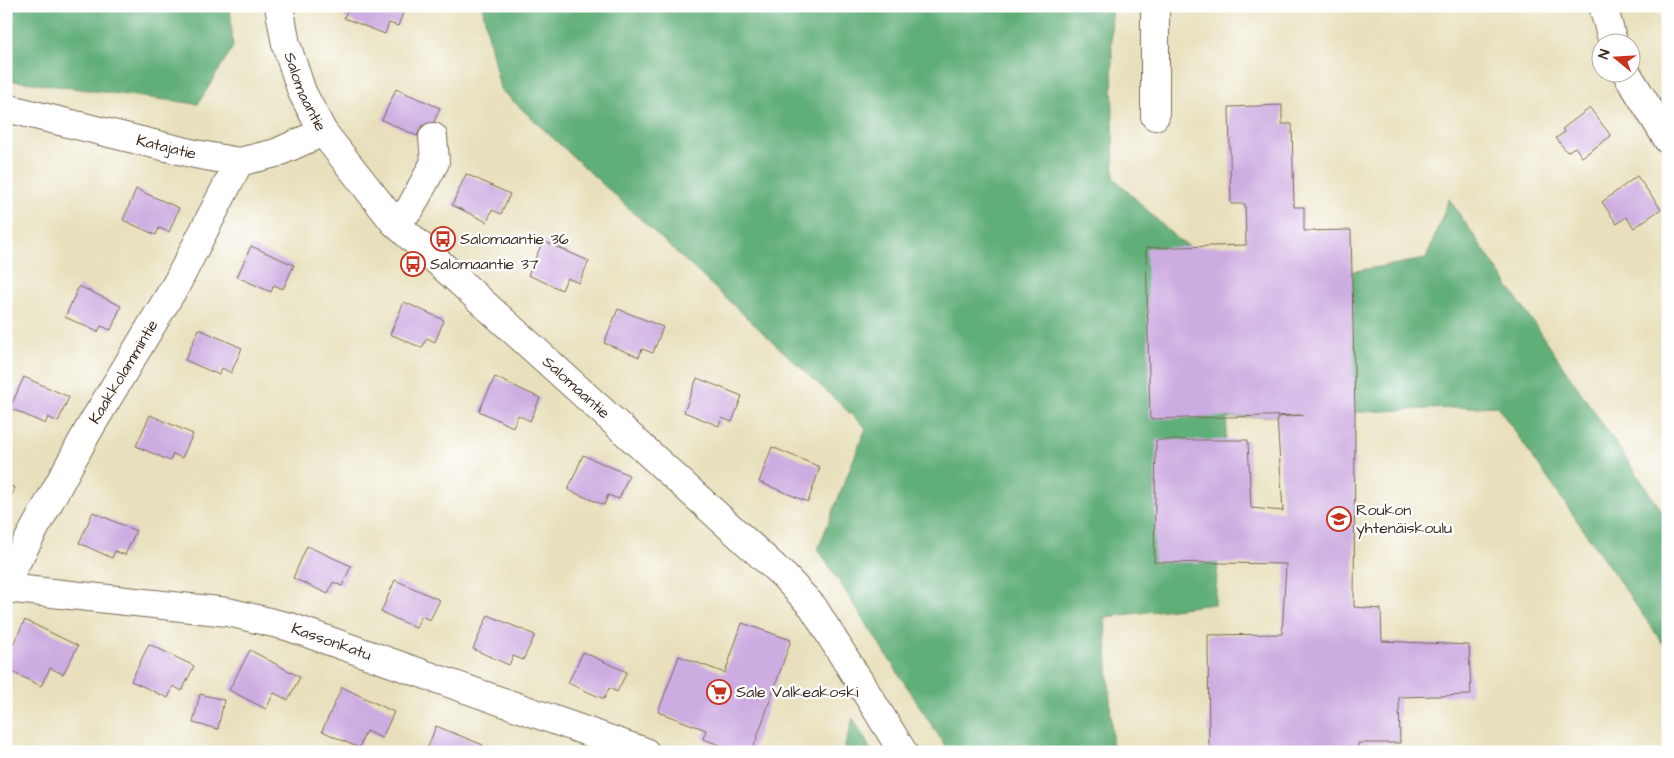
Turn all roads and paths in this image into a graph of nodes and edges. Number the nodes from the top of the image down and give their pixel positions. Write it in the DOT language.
graph roads {
  1 [pos="279,6"];
  2 [pos="1155,6"];
  3 [pos="1603,6"];
  4 [pos="1610,32"];
  5 [pos="1632,82"];
  6 [pos="6,108"];
  7 [pos="1155,116"];
  8 [pos="323,132"];
  9 [pos="433,137"];
  10 [pos="1668,140"];
  11 [pos="239,162"];
  12 [pos="394,222"];
  13 [pos="6,581"];
  14 [pos="6,588"];
  15 [pos="645,752"];
  16 [pos="904,752"];
  1 -- 8 [label="street, Salomaantie"];
  2 -- 7 [label="street"];
  3 -- 4 [label="street"];
  5 -- 10 [label="street"];
  6 -- 11 [label="street, Katajatie"];
  8 -- 11 [label="street, Katajatie"];
  8 -- 12 [label="street, Salomaantie"];
  9 -- 12 [label="street"];
  11 -- 13 [label="street, Kaakkolammintie"];
  12 -- 16 [label="street, Salomaantie"];
  14 -- 15 [label="street, Kassonkatu"];
}
